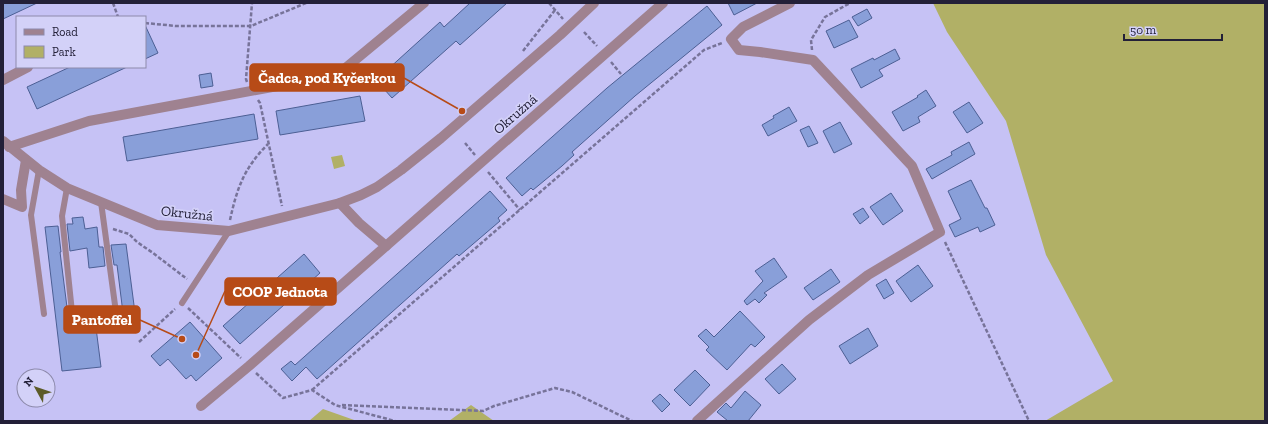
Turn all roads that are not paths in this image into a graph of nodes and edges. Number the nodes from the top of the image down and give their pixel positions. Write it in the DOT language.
graph roads {
  1 [pos="424,3"];
  2 [pos="594,3"];
  3 [pos="663,3"];
  4 [pos="790,3"];
  5 [pos="26,68"];
  6 [pos="3,80"];
  7 [pos="6,144"];
  8 [pos="26,160"];
  9 [pos="39,170"];
  10 [pos="67,188"];
  11 [pos="3,199"];
  12 [pos="101,202"];
  13 [pos="340,203"];
  14 [pos="229,231"];
  15 [pos="386,246"];
  16 [pos="182,303"];
  17 [pos="72,312"];
  18 [pos="44,314"];
  19 [pos="118,327"];
  20 [pos="200,406"];
  21 [pos="697,421"];
  1 -- 7 [label="street"];
  2 -- 13 [label="street, Okružná"];
  3 -- 15 [label="street, Okružná"];
  4 -- 21 [label="street"];
  5 -- 6 [label="street"];
  7 -- 8 [label="street, Okružná"];
  8 -- 9 [label="street, Okružná"];
  8 -- 11 [label="street"];
  9 -- 10 [label="street, Okružná"];
  9 -- 18 [label="lane"];
  10 -- 12 [label="street, Okružná"];
  10 -- 17 [label="lane"];
  12 -- 14 [label="street, Okružná"];
  12 -- 19 [label="lane"];
  13 -- 14 [label="street, Okružná"];
  13 -- 15 [label="street"];
  14 -- 16 [label="lane"];
  15 -- 20 [label="street, Okružná"];
}
